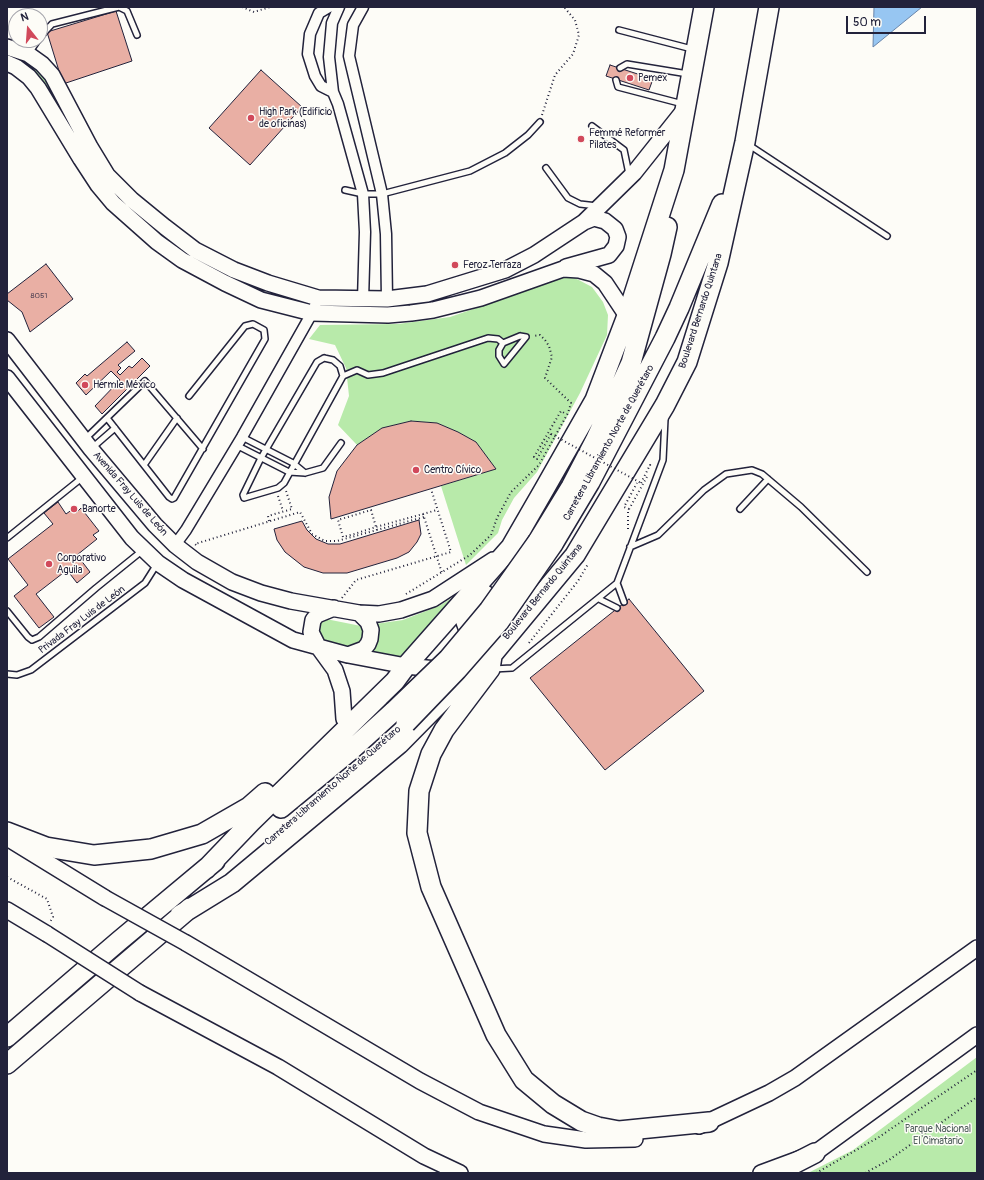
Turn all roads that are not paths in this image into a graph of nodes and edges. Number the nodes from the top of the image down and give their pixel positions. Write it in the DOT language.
graph roads {
  1 [pos="329,7"];
  2 [pos="339,7"];
  3 [pos="363,7"];
  4 [pos="704,7"];
  5 [pos="769,7"];
  6 [pos="48,28"];
  7 [pos="619,30"];
  8 [pos="137,35"];
  9 [pos="7,47"];
  10 [pos="32,48"];
  11 [pos="696,50"];
  12 [pos="28,54"];
  13 [pos="7,64"];
  14 [pos="620,68"];
  15 [pos="691,75"];
  16 [pos="616,80"];
  17 [pos="333,92"];
  18 [pos="686,107"];
  19 [pos="540,122"];
  20 [pos="592,126"];
  21 [pos="745,142"];
  22 [pos="546,168"];
  23 [pos="674,170"];
  24 [pos="630,177"];
  25 [pos="736,178"];
  26 [pos="345,190"];
  27 [pos="363,194"];
  28 [pos="382,194"];
  29 [pos="600,207"];
  30 [pos="584,222"];
  31 [pos="887,236"];
  32 [pos="557,270"];
  33 [pos="318,298"];
  34 [pos="387,299"];
  35 [pos="363,300"];
  36 [pos="312,313"];
  37 [pos="627,316"];
  38 [pos="7,340"];
  39 [pos="503,342"];
  40 [pos="23,361"];
  41 [pos="7,372"];
  42 [pos="343,376"];
  43 [pos="7,378"];
  44 [pos="189,396"];
  45 [pos="595,400"];
  46 [pos="665,405"];
  47 [pos="107,418"];
  48 [pos="177,418"];
  49 [pos="114,428"];
  50 [pos="239,441"];
  51 [pos="340,443"];
  52 [pos="88,445"];
  53 [pos="203,449"];
  54 [pos="267,450"];
  55 [pos="261,458"];
  56 [pos="294,464"];
  57 [pos="144,465"];
  58 [pos="289,472"];
  59 [pos="305,473"];
  60 [pos="84,477"];
  61 [pos="768,479"];
  62 [pos="740,509"];
  63 [pos="7,538"];
  64 [pos="545,542"];
  65 [pos="175,545"];
  66 [pos="511,547"];
  67 [pos="630,547"];
  68 [pos="143,550"];
  69 [pos="158,563"];
  70 [pos="867,572"];
  71 [pos="616,583"];
  72 [pos="599,599"];
  73 [pos="624,602"];
  74 [pos="337,604"];
  75 [pos="617,608"];
  76 [pos="7,611"];
  77 [pos="359,613"];
  78 [pos="526,616"];
  79 [pos="320,648"];
  80 [pos="348,655"];
  81 [pos="491,662"];
  82 [pos="406,666"];
  83 [pos="471,671"];
  84 [pos="7,674"];
  85 [pos="400,717"];
  86 [pos="344,719"];
  87 [pos="7,832"];
  88 [pos="7,838"];
  89 [pos="206,869"];
  90 [pos="7,910"];
  91 [pos="180,915"];
  92 [pos="977,948"];
  93 [pos="977,1035"];
  94 [pos="7,1038"];
  95 [pos="7,1064"];
  96 [pos="709,1122"];
  97 [pos="815,1153"];
  98 [pos="460,1173"];
  99 [pos="761,1173"];
  100 [pos="776,1173"];
  1 -- 17 [label="street"];
  2 -- 17 [label="street"];
  3 -- 28 [label="street"];
  4 -- 11 [label="highway"];
  5 -- 21 [label="highway, Boulevard Bernardo Quintana"];
  6 -- 8 [label="lane"];
  7 -- 11 [label="lane"];
  9 -- 12 [label="main road"];
  10 -- 12 [label="lane"];
  11 -- 15 [label="highway"];
  12 -- 33 [label="main road"];
  13 -- 36 [label="main road"];
  14 -- 15 [label="lane"];
  15 -- 18 [label="highway"];
  16 -- 18 [label="lane"];
  17 -- 27 [label="street"];
  18 -- 23 [label="highway"];
  18 -- 24 [label="main road"];
  19 -- 28 [label="lane"];
  20 -- 24 [label="lane"];
  21 -- 25 [label="highway, Boulevard Bernardo Quintana"];
  21 -- 31 [label="lane"];
  22 -- 29 [label="lane"];
  23 -- 37 [label="highway"];
  23 -- 64 [label="highway, Carretera Libramiento Norte de Querétaro"];
  24 -- 29 [label="main road"];
  25 -- 46 [label="highway, Boulevard Bernardo Quintana"];
  25 -- 64 [label="highway, Carretera Libramiento Norte de Querétaro"];
  26 -- 27 [label="lane"];
  27 -- 28 [label="lane"];
  27 -- 35 [label="street"];
  28 -- 34 [label="street"];
  29 -- 30 [label="main road"];
  30 -- 32 [label="main road"];
  30 -- 34 [label="main road"];
  32 -- 36 [label="main road"];
  32 -- 37 [label="main road"];
  33 -- 35 [label="main road"];
  33 -- 36 [label="street"];
  34 -- 35 [label="main road"];
  36 -- 50 [label="street"];
  37 -- 45 [label="highway"];
  38 -- 40 [label="main road, Avenida Fray Luis de León"];
  39 -- 39 [label="lane"];
  39 -- 42 [label="lane"];
  40 -- 41 [label="main road"];
  40 -- 52 [label="main road, Avenida Fray Luis de León"];
  42 -- 54 [label="lane"];
  42 -- 56 [label="lane"];
  43 -- 60 [label="main road"];
  44 -- 53 [label="lane"];
  45 -- 66 [label="highway"];
  45 -- 78 [label="highway"];
  46 -- 67 [label="lane"];
  46 -- 78 [label="highway, Boulevard Bernardo Quintana"];
  47 -- 48 [label="lane"];
  47 -- 49 [label="lane"];
  47 -- 52 [label="lane"];
  48 -- 53 [label="lane"];
  48 -- 57 [label="lane"];
  49 -- 52 [label="lane"];
  49 -- 57 [label="lane"];
  50 -- 54 [label="lane"];
  50 -- 55 [label="lane"];
  50 -- 65 [label="street"];
  51 -- 59 [label="lane"];
  52 -- 65 [label="main road, Avenida Fray Luis de León"];
  53 -- 57 [label="lane"];
  54 -- 55 [label="lane"];
  54 -- 56 [label="lane"];
  55 -- 58 [label="lane"];
  55 -- 58 [label="lane"];
  56 -- 58 [label="lane"];
  56 -- 59 [label="lane"];
  58 -- 59 [label="lane"];
  60 -- 63 [label="lane"];
  60 -- 68 [label="main road"];
  61 -- 62 [label="lane"];
  61 -- 67 [label="lane"];
  61 -- 70 [label="lane"];
  64 -- 85 [label="highway, Carretera Libramiento Norte de Querétaro, bridge"];
  65 -- 74 [label="main road, Avenida Fray Luis de León"];
  66 -- 77 [label="main road, Avenida Fray Luis de León"];
  66 -- 82 [label="highway"];
  67 -- 71 [label="lane"];
  68 -- 69 [label="main road"];
  68 -- 76 [label="lane"];
  69 -- 79 [label="main road"];
  69 -- 84 [label="lane, Privada Fray Luis de León"];
  71 -- 72 [label="lane"];
  71 -- 73 [label="lane"];
  72 -- 75 [label="lane"];
  72 -- 81 [label="lane"];
  74 -- 77 [label="main road, Avenida Fray Luis de León"];
  74 -- 79 [label="main road"];
  77 -- 80 [label="main road"];
  78 -- 81 [label="highway, Boulevard Bernardo Quintana"];
  79 -- 80 [label="main road"];
  79 -- 86 [label="main road"];
  80 -- 82 [label="main road"];
  81 -- 83 [label="highway, Boulevard Bernardo Quintana"];
  81 -- 96 [label="highway"];
  82 -- 83 [label="main road"];
  82 -- 86 [label="highway"];
  82 -- 89 [label="highway"];
  83 -- 91 [label="highway, Boulevard Bernardo Quintana"];
  85 -- 89 [label="highway, Carretera Libramiento Norte de Querétaro"];
  85 -- 91 [label="highway, Carretera Libramiento Norte de Querétaro"];
  86 -- 87 [label="highway"];
  88 -- 96 [label="main road, bridge"];
  89 -- 94 [label="highway, Carretera Libramiento Norte de Querétaro"];
  90 -- 98 [label="main road, bridge"];
  91 -- 95 [label="highway, Carretera Libramiento Norte de Querétaro"];
  92 -- 96 [label="main road"];
  93 -- 97 [label="main road"];
  97 -- 99 [label="main road"];
  97 -- 100 [label="highway"];
}
